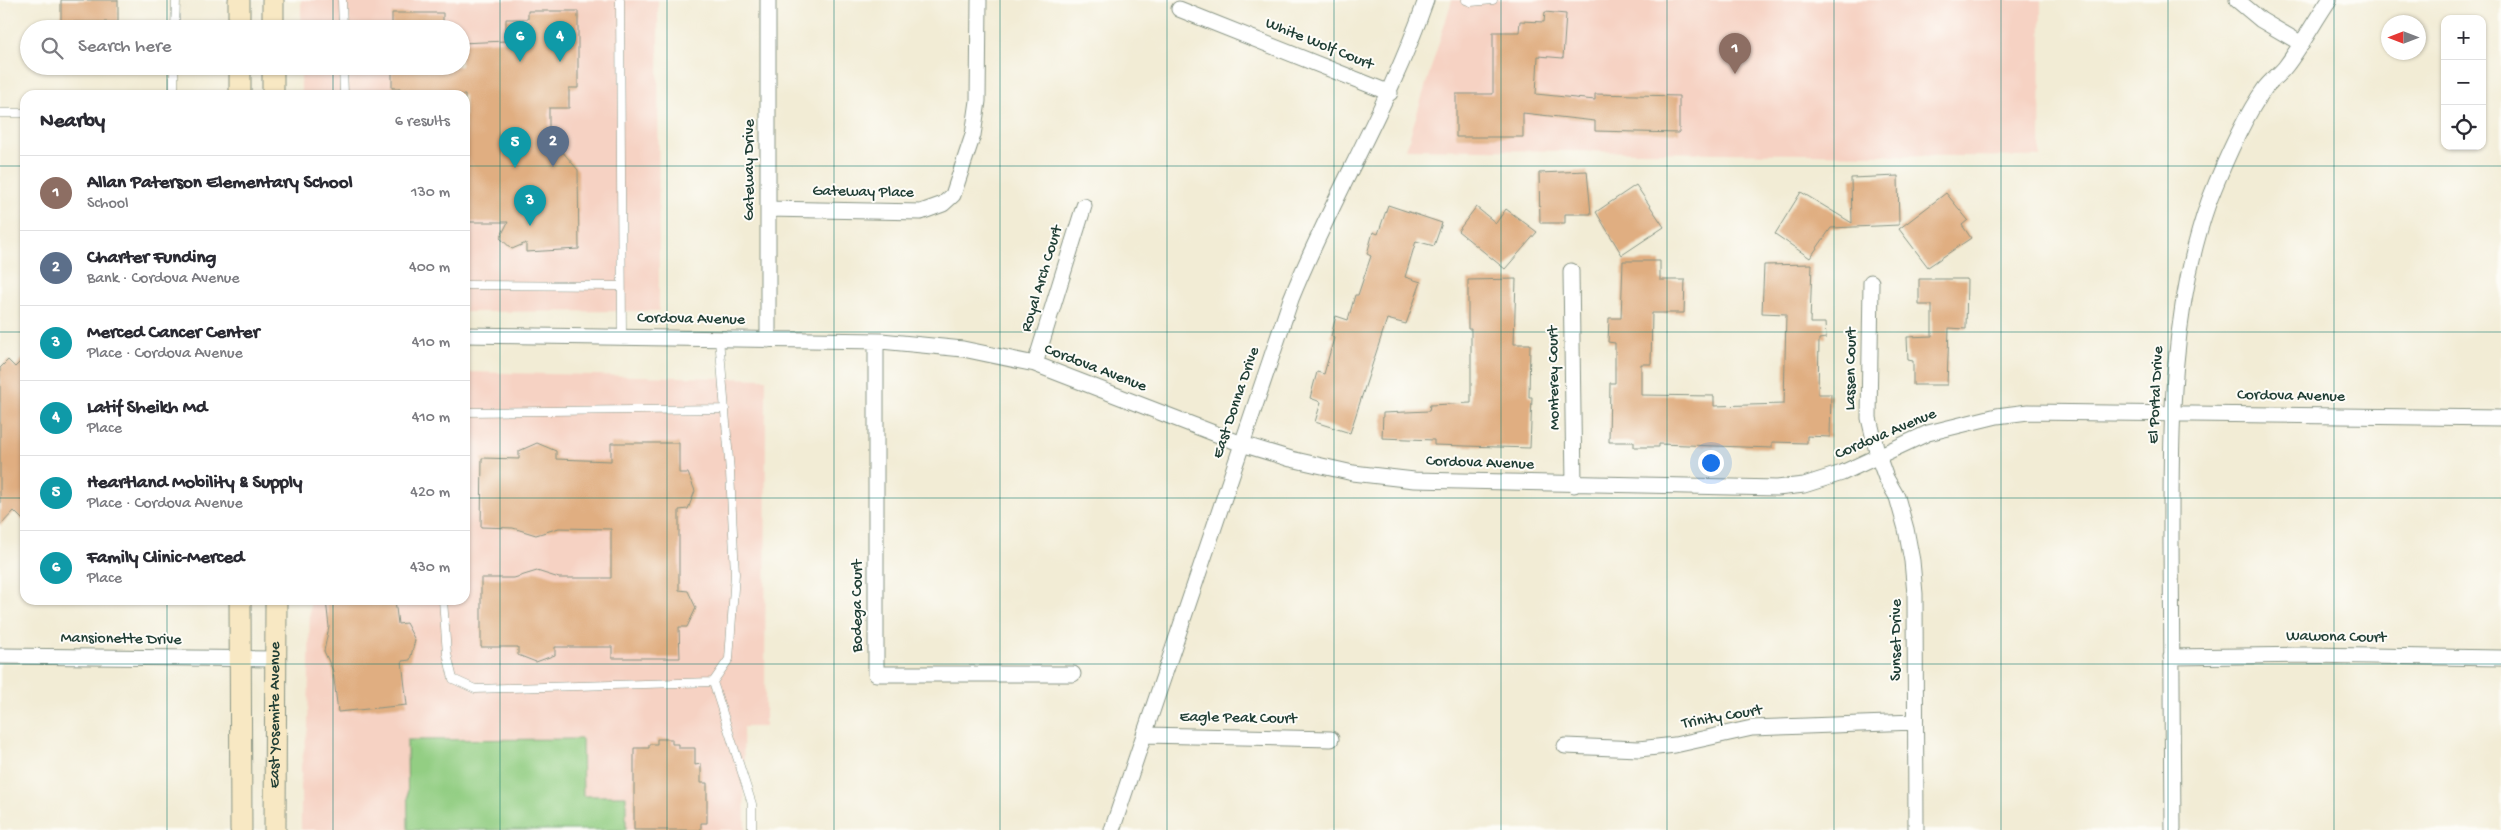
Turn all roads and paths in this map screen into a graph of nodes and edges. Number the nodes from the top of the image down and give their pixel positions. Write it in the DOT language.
graph roads {
  1 [pos="176,0"];
  2 [pos="239,0"];
  3 [pos="273,0"];
  4 [pos="342,0"];
  5 [pos="620,0"];
  6 [pos="768,0"];
  7 [pos="979,0"];
  8 [pos="1426,0"];
  9 [pos="1466,0"];
  10 [pos="1493,0"];
  11 [pos="2237,0"];
  12 [pos="2329,0"];
  13 [pos="1178,9"];
  14 [pos="175,20"];
  15 [pos="239,20"];
  16 [pos="273,20"];
  17 [pos="343,20"];
  18 [pos="2302,44"];
  19 [pos="174,75"];
  20 [pos="240,75"];
  21 [pos="273,75"];
  22 [pos="343,75"];
  23 [pos="174,90"];
  24 [pos="240,90"];
  25 [pos="273,90"];
  26 [pos="344,90"];
  27 [pos="1390,93"];
  28 [pos="0,113"];
  29 [pos="20,113"];
  30 [pos="1084,206"];
  31 [pos="768,210"];
  32 [pos="1571,271"];
  33 [pos="1871,282"];
  34 [pos="470,285"];
  35 [pos="622,286"];
  36 [pos="470,335"];
  37 [pos="622,337"];
  38 [pos="719,338"];
  39 [pos="768,340"];
  40 [pos="876,341"];
  41 [pos="1035,364"];
  42 [pos="725,409"];
  43 [pos="470,412"];
  44 [pos="2171,413"];
  45 [pos="2501,418"];
  46 [pos="1242,444"];
  47 [pos="1878,456"];
  48 [pos="1574,485"];
  49 [pos="240,605"];
  50 [pos="276,605"];
  51 [pos="443,605"];
  52 [pos="0,656"];
  53 [pos="2171,657"];
  54 [pos="241,658"];
  55 [pos="2501,658"];
  56 [pos="276,659"];
  57 [pos="1073,674"];
  58 [pos="713,682"];
  59 [pos="1915,722"];
  60 [pos="1144,735"];
  61 [pos="1331,738"];
  62 [pos="1566,746"];
  63 [pos="241,830"];
  64 [pos="275,830"];
  65 [pos="752,830"];
  66 [pos="1112,830"];
  67 [pos="1916,830"];
  68 [pos="2173,830"];
  1 -- 14 [label="lane"];
  2 -- 15 [label="main road"];
  3 -- 16 [label="main road"];
  4 -- 17 [label="lane"];
  5 -- 35 [label="lane"];
  6 -- 31 [label="street, Gateway Drive"];
  7 -- 31 [label="street, Gateway Place"];
  8 -- 27 [label="street, East Donna Drive"];
  9 -- 10 [label="lane"];
  11 -- 18 [label="street"];
  12 -- 18 [label="street, El Portal Drive"];
  13 -- 27 [label="street, White Wolf Court"];
  18 -- 44 [label="street, El Portal Drive"];
  19 -- 23 [label="lane"];
  20 -- 24 [label="main road"];
  21 -- 25 [label="main road"];
  22 -- 26 [label="lane"];
  27 -- 46 [label="street, East Donna Drive"];
  28 -- 29 [label="lane"];
  30 -- 41 [label="street, Royal Arch Court"];
  31 -- 39 [label="street, Gateway Drive"];
  32 -- 48 [label="street, Monterey Court"];
  33 -- 47 [label="street, Lassen Court"];
  34 -- 35 [label="lane"];
  35 -- 37 [label="lane"];
  36 -- 37 [label="street, Cordova Avenue"];
  37 -- 38 [label="street, Cordova Avenue"];
  38 -- 39 [label="street, Cordova Avenue"];
  38 -- 42 [label="lane"];
  39 -- 40 [label="street, Cordova Avenue"];
  40 -- 41 [label="street, Cordova Avenue"];
  40 -- 57 [label="street, Bodega Court"];
  41 -- 46 [label="street, Cordova Avenue"];
  42 -- 43 [label="lane"];
  42 -- 58 [label="lane"];
  44 -- 45 [label="street, Cordova Avenue"];
  44 -- 47 [label="street, Cordova Avenue"];
  44 -- 53 [label="street, El Portal Drive"];
  46 -- 48 [label="street, Cordova Avenue"];
  46 -- 60 [label="street, East Donna Drive"];
  47 -- 48 [label="street, Cordova Avenue"];
  47 -- 59 [label="street, Sunset Drive"];
  49 -- 54 [label="main road"];
  50 -- 56 [label="main road, East Yosemite Avenue"];
  51 -- 58 [label="lane"];
  52 -- 54 [label="street, Mansionette Drive"];
  53 -- 55 [label="street, Wawona Court"];
  53 -- 68 [label="street, El Portal Drive"];
  54 -- 56 [label="street, Mansionette Drive"];
  54 -- 63 [label="main road"];
  56 -- 64 [label="main road, East Yosemite Avenue"];
  58 -- 65 [label="lane"];
  59 -- 62 [label="street, Trinity Court"];
  59 -- 67 [label="street, Sunset Drive"];
  60 -- 61 [label="street, Eagle Peak Court"];
  60 -- 66 [label="street, East Donna Drive"];
}
